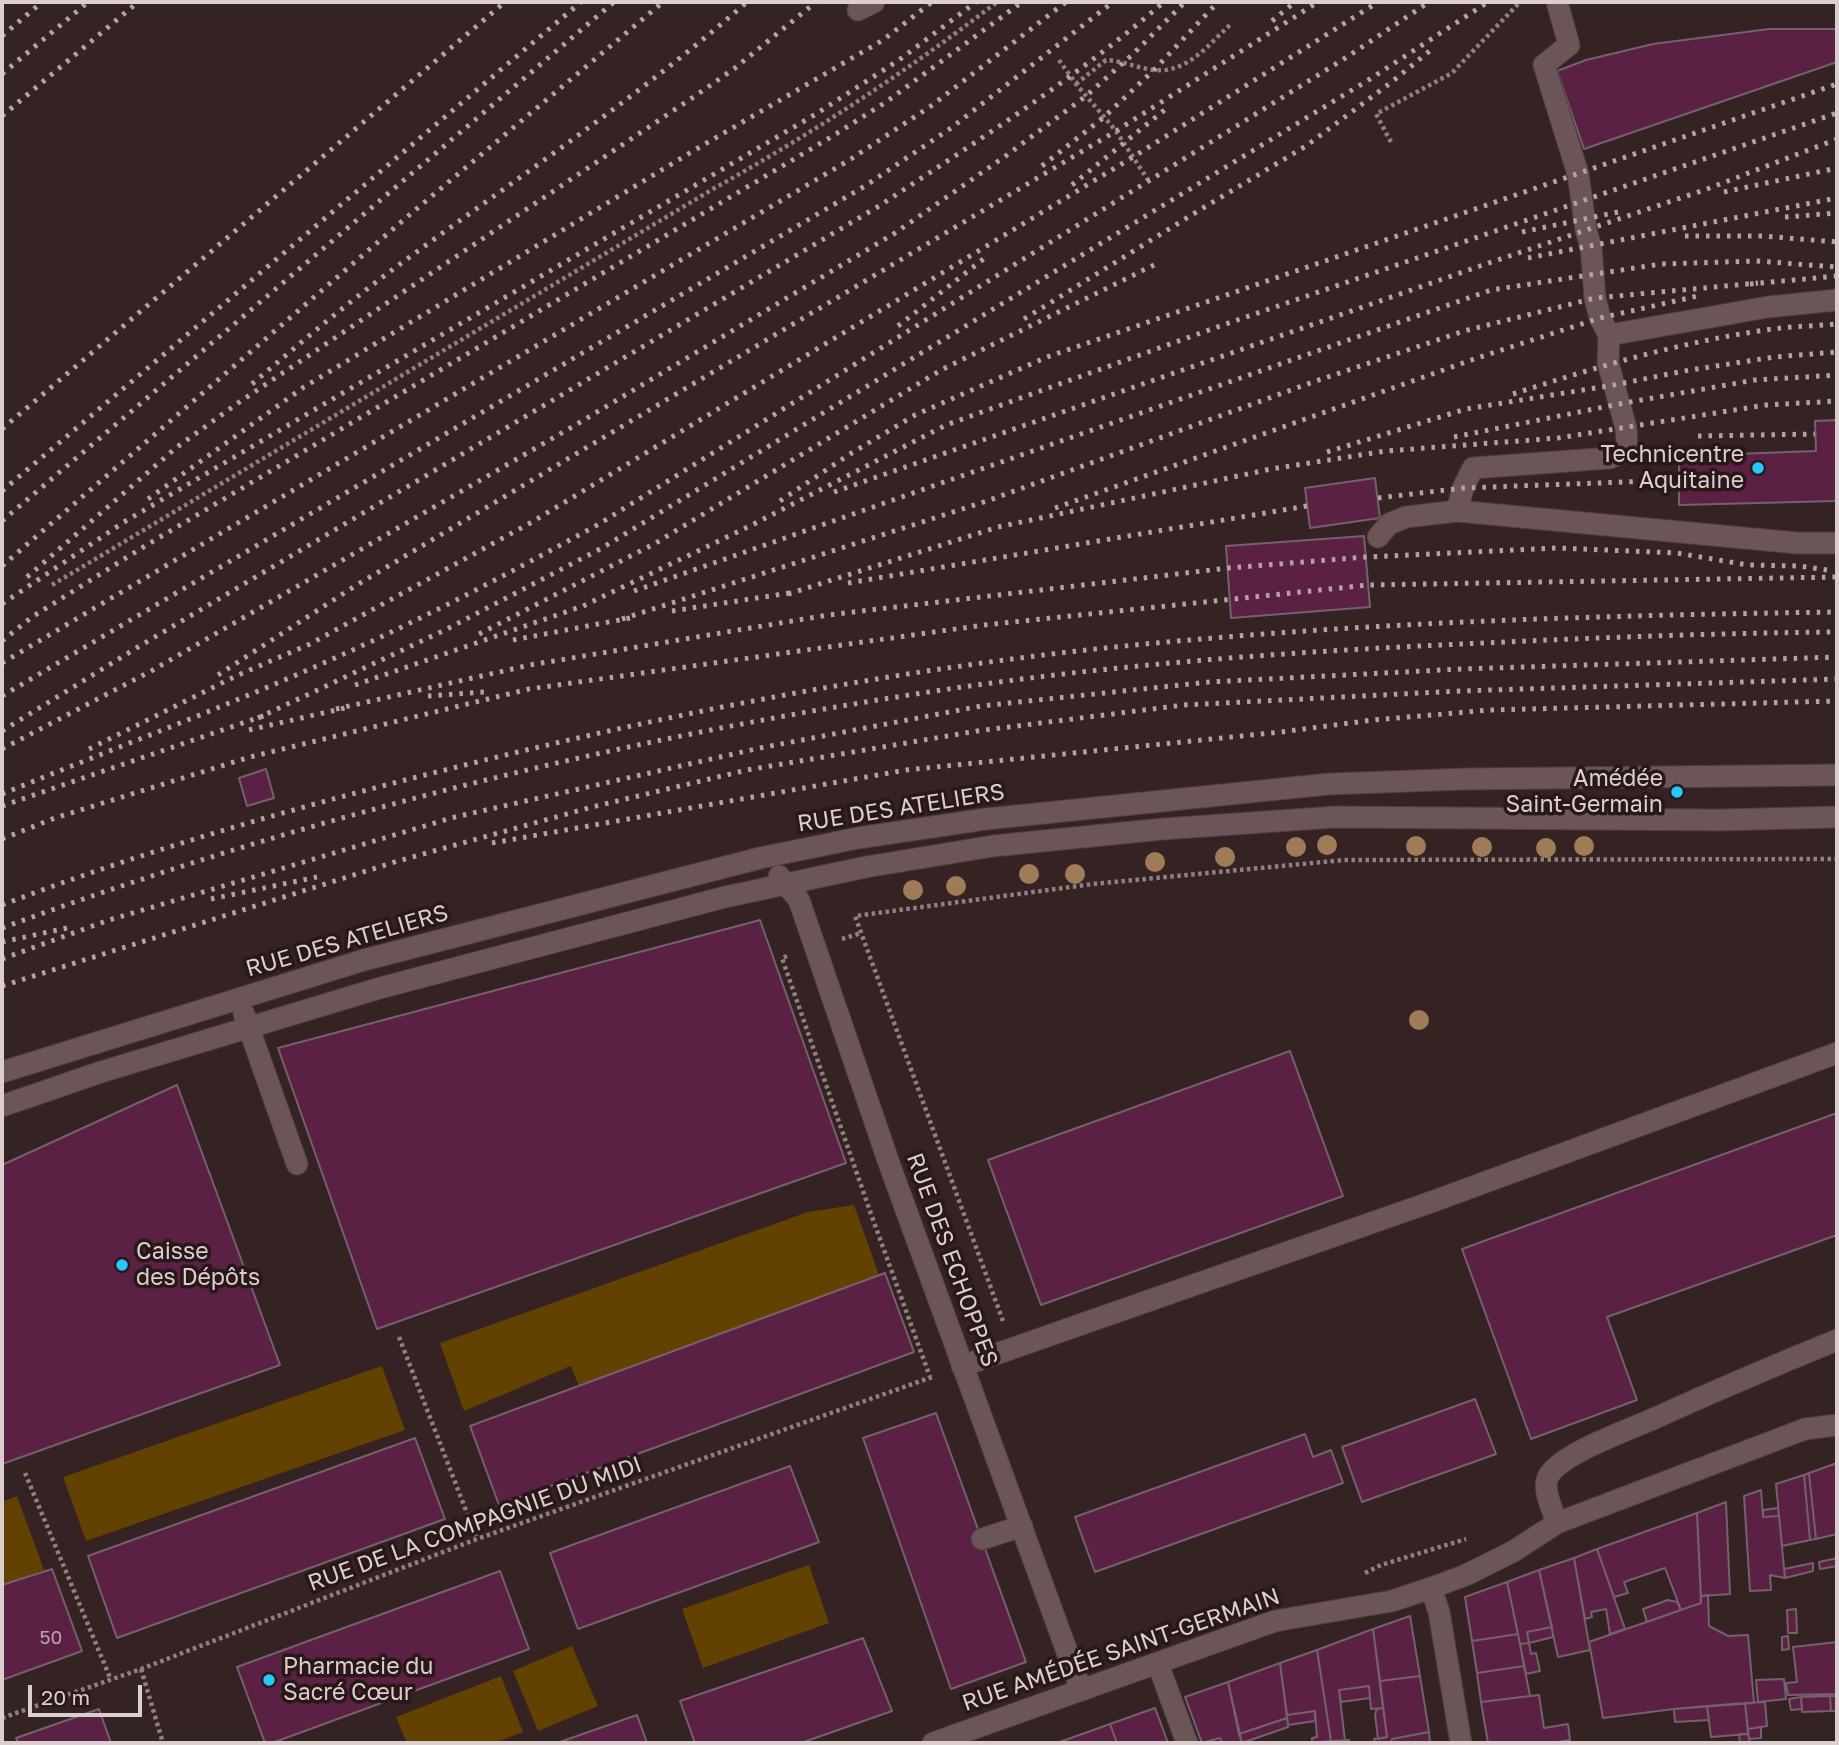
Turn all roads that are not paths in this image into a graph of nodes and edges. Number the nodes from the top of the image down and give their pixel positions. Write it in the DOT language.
graph roads {
  1 [pos="1557,2"];
  2 [pos="1837,300"];
  3 [pos="1609,335"];
  4 [pos="1457,511"];
  5 [pos="1378,537"];
  6 [pos="1837,543"];
  7 [pos="1837,775"];
  8 [pos="1837,817"];
  9 [pos="760,858"];
  10 [pos="787,883"];
  11 [pos="239,999"];
  12 [pos="249,1028"];
  13 [pos="1837,1053"];
  14 [pos="2,1073"];
  15 [pos="2,1106"];
  16 [pos="297,1164"];
  17 [pos="1837,1340"];
  18 [pos="962,1366"];
  19 [pos="1837,1425"];
  20 [pos="1557,1523"];
  21 [pos="1022,1525"];
  22 [pos="982,1539"];
  23 [pos="1431,1588"];
  24 [pos="1158,1664"];
  25 [pos="1081,1689"];
  26 [pos="933,1743"];
  27 [pos="1187,1743"];
  28 [pos="1461,1743"];
  1 -- 3 [label="street"];
  2 -- 3 [label="street"];
  3 -- 4 [label="street"];
  4 -- 5 [label="street"];
  4 -- 6 [label="street"];
  7 -- 9 [label="street, RUE DES ATELIERS"];
  8 -- 10 [label="street"];
  9 -- 10 [label="street, RUE DES ECHOPPES"];
  9 -- 11 [label="street, RUE DES ATELIERS"];
  10 -- 12 [label="street"];
  10 -- 18 [label="street, RUE DES ECHOPPES"];
  11 -- 12 [label="street"];
  11 -- 14 [label="street, RUE DES ATELIERS"];
  12 -- 15 [label="street"];
  12 -- 16 [label="street"];
  13 -- 18 [label="street"];
  17 -- 20 [label="street"];
  18 -- 21 [label="street, RUE DES ECHOPPES"];
  19 -- 20 [label="street, RUE AMÉDÉE SAINT-GERMAIN"];
  20 -- 23 [label="street, RUE AMÉDÉE SAINT-GERMAIN"];
  21 -- 22 [label="street"];
  21 -- 25 [label="street, RUE DES ECHOPPES"];
  23 -- 24 [label="street, RUE AMÉDÉE SAINT-GERMAIN"];
  23 -- 28 [label="street"];
  24 -- 25 [label="street, RUE AMÉDÉE SAINT-GERMAIN"];
  24 -- 27 [label="street"];
  25 -- 26 [label="street, RUE AMÉDÉE SAINT-GERMAIN"];
}
